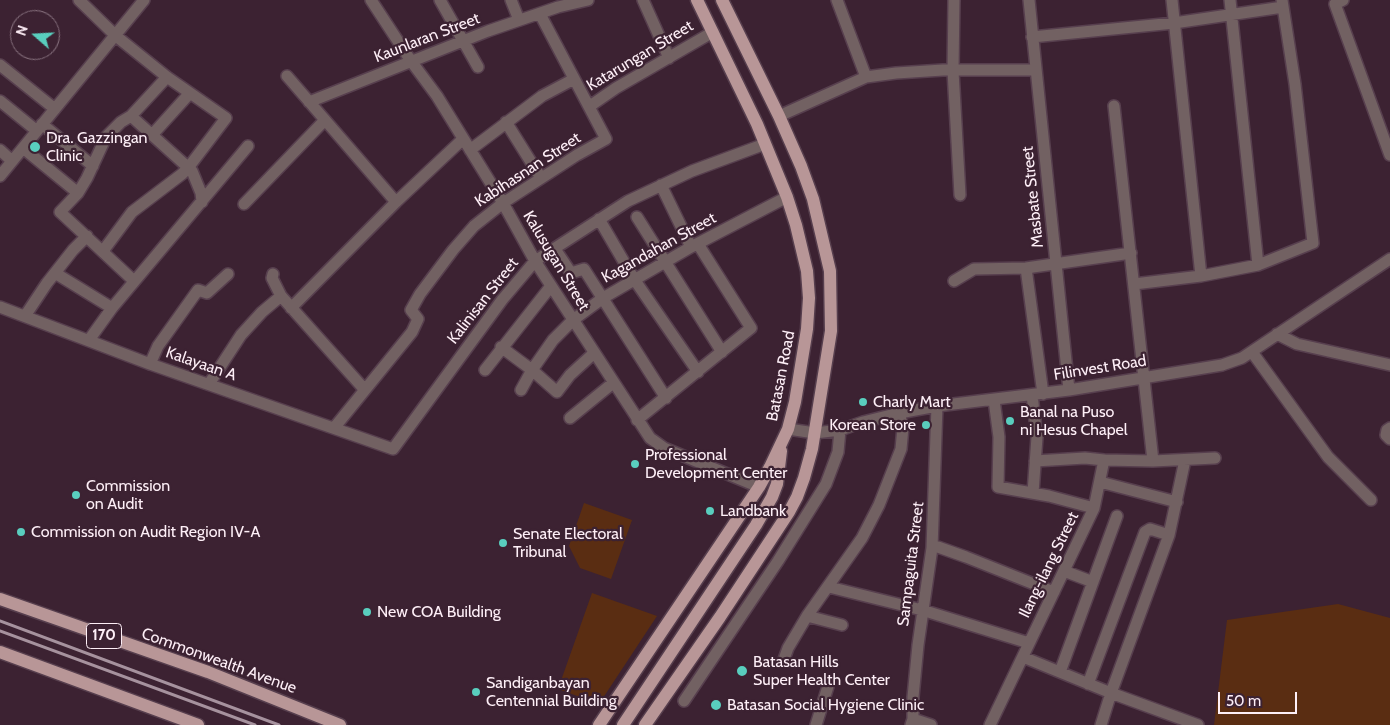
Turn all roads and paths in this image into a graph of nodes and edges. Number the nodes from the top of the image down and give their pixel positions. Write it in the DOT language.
graph roads {
  1 [pos="79,0"];
  2 [pos="144,0"];
  3 [pos="371,0"];
  4 [pos="440,0"];
  5 [pos="511,0"];
  6 [pos="588,0"];
  7 [pos="643,0"];
  8 [pos="697,0"];
  9 [pos="722,0"];
  10 [pos="838,0"];
  11 [pos="954,0"];
  12 [pos="1029,0"];
  13 [pos="1172,0"];
  14 [pos="1230,0"];
  15 [pos="1343,0"];
  16 [pos="1283,3"];
  17 [pos="540,14"];
  18 [pos="1232,15"];
  19 [pos="519,20"];
  20 [pos="1174,23"];
  21 [pos="713,32"];
  22 [pos="116,36"];
  23 [pos="1032,37"];
  24 [pos="464,40"];
  25 [pos="669,58"];
  26 [pos="411,61"];
  27 [pos="0,65"];
  28 [pos="478,67"];
  29 [pos="1036,70"];
  30 [pos="953,71"];
  31 [pos="287,76"];
  32 [pos="167,77"];
  33 [pos="866,77"];
  34 [pos="574,80"];
  35 [pos="190,93"];
  36 [pos="0,100"];
  37 [pos="309,102"];
  38 [pos="590,106"];
  39 [pos="1114,106"];
  40 [pos="55,109"];
  41 [pos="131,116"];
  42 [pos="779,116"];
  43 [pos="324,121"];
  44 [pos="506,122"];
  45 [pos="40,128"];
  46 [pos="152,135"];
  47 [pos="463,139"];
  48 [pos="765,144"];
  49 [pos="248,146"];
  50 [pos="23,148"];
  51 [pos="0,150"];
  52 [pos="470,150"];
  53 [pos="1390,155"];
  54 [pos="12,161"];
  55 [pos="94,166"];
  56 [pos="188,168"];
  57 [pos="0,176"];
  58 [pos="541,178"];
  59 [pos="661,185"];
  60 [pos="78,193"];
  61 [pos="960,195"];
  62 [pos="787,197"];
  63 [pos="202,202"];
  64 [pos="396,202"];
  65 [pos="503,203"];
  66 [pos="244,204"];
  67 [pos="637,217"];
  68 [pos="599,219"];
  69 [pos="87,236"];
  70 [pos="695,246"];
  71 [pos="555,249"];
  72 [pos="102,250"];
  73 [pos="1131,253"];
  74 [pos="1390,259"];
  75 [pos="535,261"];
  76 [pos="665,262"];
  77 [pos="1056,264"];
  78 [pos="1258,265"];
  79 [pos="1026,268"];
  80 [pos="55,273"];
  81 [pos="228,274"];
  82 [pos="273,274"];
  83 [pos="1201,276"];
  84 [pos="634,279"];
  85 [pos="134,281"];
  86 [pos="954,281"];
  87 [pos="1134,284"];
  88 [pos="551,286"];
  89 [pos="281,296"];
  90 [pos="603,298"];
  91 [pos="0,307"];
  92 [pos="112,308"];
  93 [pos="292,308"];
  94 [pos="25,316"];
  95 [pos="573,320"];
  96 [pos="1277,334"];
  97 [pos="89,340"];
  98 [pos="501,348"];
  99 [pos="722,352"];
  100 [pos="1252,352"];
  101 [pos="594,353"];
  102 [pos="150,364"];
  103 [pos="1390,365"];
  104 [pos="484,370"];
  105 [pos="532,370"];
  106 [pos="698,372"];
  107 [pos="1144,378"];
  108 [pos="613,383"];
  109 [pos="209,384"];
  110 [pos="365,390"];
  111 [pos="522,390"];
  112 [pos="1069,390"];
  113 [pos="1038,394"];
  114 [pos="666,398"];
  115 [pos="994,400"];
  116 [pos="937,406"];
  117 [pos="899,413"];
  118 [pos="570,418"];
  119 [pos="637,420"];
  120 [pos="334,428"];
  121 [pos="1390,428"];
  122 [pos="788,429"];
  123 [pos="840,430"];
  124 [pos="815,432"];
  125 [pos="1390,439"];
  126 [pos="782,443"];
  127 [pos="393,449"];
  128 [pos="1215,458"];
  129 [pos="1104,460"];
  130 [pos="1185,460"];
  131 [pos="1035,461"];
  132 [pos="1153,461"];
  133 [pos="1100,482"];
  134 [pos="759,487"];
  135 [pos="1033,493"];
  136 [pos="1371,500"];
  137 [pos="1177,502"];
  138 [pos="1094,508"];
  139 [pos="1117,516"];
  140 [pos="1169,535"];
  141 [pos="932,548"];
  142 [pos="1064,571"];
  143 [pos="1093,582"];
  144 [pos="829,587"];
  145 [pos="1054,592"];
  146 [pos="0,600"];
  147 [pos="922,610"];
  148 [pos="807,616"];
  149 [pos="842,625"];
  150 [pos="708,634"];
  151 [pos="723,641"];
  152 [pos="1029,643"];
  153 [pos="0,652"];
  154 [pos="1022,657"];
  155 [pos="783,662"];
  156 [pos="1060,672"];
  157 [pos="830,680"];
  158 [pos="1088,684"];
  159 [pos="1111,693"];
  160 [pos="684,700"];
  161 [pos="912,722"];
  162 [pos="991,723"];
  163 [pos="198,725"];
  164 [pos="340,725"];
  165 [pos="599,725"];
  166 [pos="623,725"];
  167 [pos="645,725"];
  168 [pos="816,725"];
  169 [pos="931,725"];
  170 [pos="1003,725"];
  171 [pos="1101,725"];
  172 [pos="1198,725"];
  1 -- 22 [label="street"];
  2 -- 22 [label="street"];
  3 -- 26 [label="street, Kalusugan Street"];
  4 -- 24 [label="street"];
  5 -- 19 [label="street"];
  6 -- 17 [label="street, Kaunlaran Street"];
  7 -- 25 [label="street"];
  8 -- 21 [label="main road, Batasan Road"];
  9 -- 42 [label="main road"];
  10 -- 33 [label="street"];
  11 -- 30 [label="street"];
  12 -- 23 [label="street, Masbate Street"];
  13 -- 20 [label="street"];
  14 -- 18 [label="street"];
  15 -- 53 [label="street"];
  16 -- 18 [label="street"];
  16 -- 78 [label="street"];
  17 -- 19 [label="street, Kaunlaran Street"];
  17 -- 34 [label="street"];
  18 -- 20 [label="street"];
  18 -- 78 [label="street"];
  19 -- 24 [label="street, Kaunlaran Street"];
  20 -- 23 [label="street"];
  20 -- 83 [label="street"];
  21 -- 25 [label="street, Katarungan Street"];
  21 -- 48 [label="main road, Batasan Road"];
  22 -- 32 [label="street"];
  22 -- 40 [label="street"];
  23 -- 29 [label="street, Masbate Street"];
  24 -- 26 [label="street, Kaunlaran Street"];
  24 -- 28 [label="street"];
  25 -- 38 [label="street, Katarungan Street"];
  26 -- 37 [label="street, Kaunlaran Street"];
  26 -- 47 [label="street, Kalusugan Street"];
  27 -- 40 [label="street"];
  29 -- 30 [label="street"];
  29 -- 77 [label="street, Masbate Street"];
  30 -- 33 [label="street"];
  30 -- 61 [label="street"];
  31 -- 37 [label="street"];
  32 -- 35 [label="street"];
  32 -- 41 [label="street"];
  33 -- 42 [label="street"];
  34 -- 38 [label="street, Katarungan Street"];
  34 -- 44 [label="street, Katarungan Street"];
  35 -- 46 [label="street"];
  35 -- 56 [label="street"];
  36 -- 45 [label="street"];
  37 -- 43 [label="street"];
  38 -- 58 [label="street, Kabihasnan Street"];
  39 -- 73 [label="street"];
  40 -- 45 [label="street"];
  41 -- 46 [label="street"];
  41 -- 55 [label="street"];
  42 -- 124 [label="main road"];
  43 -- 64 [label="street"];
  43 -- 66 [label="street"];
  44 -- 52 [label="street, Katarungan Street"];
  44 -- 58 [label="street"];
  45 -- 50 [label="street"];
  45 -- 55 [label="street"];
  46 -- 56 [label="street"];
  47 -- 52 [label="street, Kalusugan Street"];
  47 -- 64 [label="street"];
  48 -- 59 [label="street, Kalinisan Street"];
  48 -- 62 [label="main road, Batasan Road"];
  49 -- 63 [label="street"];
  50 -- 54 [label="street"];
  50 -- 60 [label="street"];
  51 -- 54 [label="street"];
  52 -- 65 [label="street, Kalusugan Street"];
  54 -- 57 [label="street"];
  55 -- 60 [label="street"];
  56 -- 63 [label="street"];
  56 -- 72 [label="street"];
  58 -- 65 [label="street, Kabihasnan Street"];
  59 -- 68 [label="street, Kalinisan Street"];
  59 -- 70 [label="street"];
  60 -- 69 [label="street"];
  62 -- 70 [label="street, Kagandahan Street"];
  62 -- 122 [label="main road, Batasan Road"];
  63 -- 85 [label="street"];
  64 -- 93 [label="street"];
  65 -- 75 [label="street, Kalusugan Street"];
  65 -- 110 [label="street, Kabihasnan Street"];
  67 -- 76 [label="street"];
  68 -- 71 [label="street, Kalinisan Street"];
  68 -- 84 [label="street"];
  69 -- 72 [label="street"];
  69 -- 80 [label="street"];
  70 -- 76 [label="street, Kagandahan Street"];
  70 -- 99 [label="street"];
  71 -- 75 [label="street, Kalinisan Street"];
  71 -- 90 [label="street"];
  72 -- 85 [label="street"];
  73 -- 77 [label="street"];
  73 -- 87 [label="street"];
  74 -- 96 [label="street, Filinvest Road"];
  75 -- 88 [label="street, Kalusugan Street"];
  75 -- 127 [label="street, Kalinisan Street"];
  76 -- 84 [label="street, Kagandahan Street"];
  76 -- 99 [label="street"];
  77 -- 79 [label="street"];
  77 -- 112 [label="street, Masbate Street"];
  78 -- 83 [label="street"];
  79 -- 86 [label="street"];
  79 -- 113 [label="street"];
  80 -- 92 [label="street"];
  80 -- 94 [label="street"];
  81 -- 102 [label="street"];
  82 -- 89 [label="street"];
  83 -- 87 [label="street"];
  84 -- 90 [label="street, Kagandahan Street"];
  84 -- 106 [label="street"];
  85 -- 92 [label="street"];
  87 -- 107 [label="street"];
  88 -- 95 [label="street, Kalusugan Street"];
  88 -- 98 [label="street"];
  89 -- 93 [label="street"];
  89 -- 109 [label="street"];
  90 -- 95 [label="street, Kagandahan Street"];
  90 -- 114 [label="street"];
  91 -- 94 [label="street, Kalayaan A"];
  92 -- 97 [label="street"];
  93 -- 110 [label="street"];
  94 -- 97 [label="street, Kalayaan A"];
  95 -- 101 [label="street, Kalusugan Street"];
  95 -- 105 [label="street, Kagandahan Street"];
  96 -- 100 [label="street, Filinvest Road"];
  96 -- 103 [label="street"];
  97 -- 102 [label="street, Kalayaan A"];
  98 -- 104 [label="street"];
  98 -- 105 [label="street"];
  99 -- 106 [label="street"];
  100 -- 107 [label="street, Filinvest Road"];
  100 -- 136 [label="street"];
  101 -- 105 [label="street"];
  101 -- 108 [label="street, Kalusugan Street"];
  102 -- 109 [label="street, Kalayaan A"];
  105 -- 111 [label="street, Kagandahan Street"];
  106 -- 114 [label="street"];
  107 -- 112 [label="street, Filinvest Road"];
  107 -- 132 [label="street"];
  108 -- 118 [label="street"];
  108 -- 119 [label="street, Kalusugan Street"];
  109 -- 120 [label="street, Kalayaan A"];
  110 -- 120 [label="street, Kabihasnan Street"];
  112 -- 113 [label="street, Filinvest Road"];
  113 -- 115 [label="street, Filinvest Road"];
  113 -- 131 [label="street"];
  114 -- 119 [label="street"];
  115 -- 116 [label="street, Filinvest Road"];
  115 -- 135 [label="street"];
  116 -- 117 [label="street, Filinvest Road"];
  116 -- 141 [label="street, Sampaguita Street"];
  117 -- 123 [label="street, Filinvest Road"];
  117 -- 144 [label="street"];
  119 -- 134 [label="street, Kalusugan Street"];
  120 -- 127 [label="street, Kalayaan A"];
  121 -- 125 [label="street"];
  122 -- 124 [label="street, Filinvest Road"];
  122 -- 126 [label="main road, Batasan Road"];
  123 -- 124 [label="street, Filinvest Road"];
  123 -- 151 [label="street"];
  124 -- 150 [label="main road"];
  126 -- 134 [label="main road, Batasan Road"];
  126 -- 166 [label="main road"];
  128 -- 130 [label="street"];
  129 -- 131 [label="street"];
  129 -- 132 [label="street"];
  129 -- 133 [label="street, Ilang-ilang Street"];
  130 -- 132 [label="street"];
  130 -- 137 [label="street"];
  131 -- 135 [label="street"];
  133 -- 137 [label="street"];
  133 -- 138 [label="street, Ilang-ilang Street"];
  134 -- 165 [label="main road, Batasan Road"];
  135 -- 138 [label="street"];
  137 -- 140 [label="street"];
  138 -- 142 [label="street, Ilang-ilang Street"];
  139 -- 143 [label="street"];
  140 -- 158 [label="street"];
  140 -- 159 [label="street"];
  141 -- 145 [label="street"];
  141 -- 147 [label="street, Sampaguita Street"];
  142 -- 143 [label="street"];
  142 -- 145 [label="street, Ilang-ilang Street"];
  143 -- 156 [label="street"];
  144 -- 147 [label="street"];
  144 -- 148 [label="street"];
  145 -- 152 [label="street, Ilang-ilang Street"];
  146 -- 164 [label="main road, Commonwealth Avenue / 170"];
  147 -- 152 [label="street"];
  147 -- 161 [label="street, Sampaguita Street"];
  148 -- 149 [label="street"];
  148 -- 155 [label="street"];
  150 -- 151 [label="street"];
  150 -- 167 [label="main road"];
  151 -- 160 [label="street"];
  152 -- 154 [label="street, Ilang-ilang Street"];
  153 -- 163 [label="main road"];
  154 -- 156 [label="street"];
  154 -- 162 [label="street, Ilang-ilang Street"];
  156 -- 158 [label="street"];
  157 -- 168 [label="street"];
  158 -- 159 [label="street"];
  159 -- 171 [label="street"];
  159 -- 172 [label="street"];
  161 -- 169 [label="street"];
  162 -- 170 [label="street"];
}
